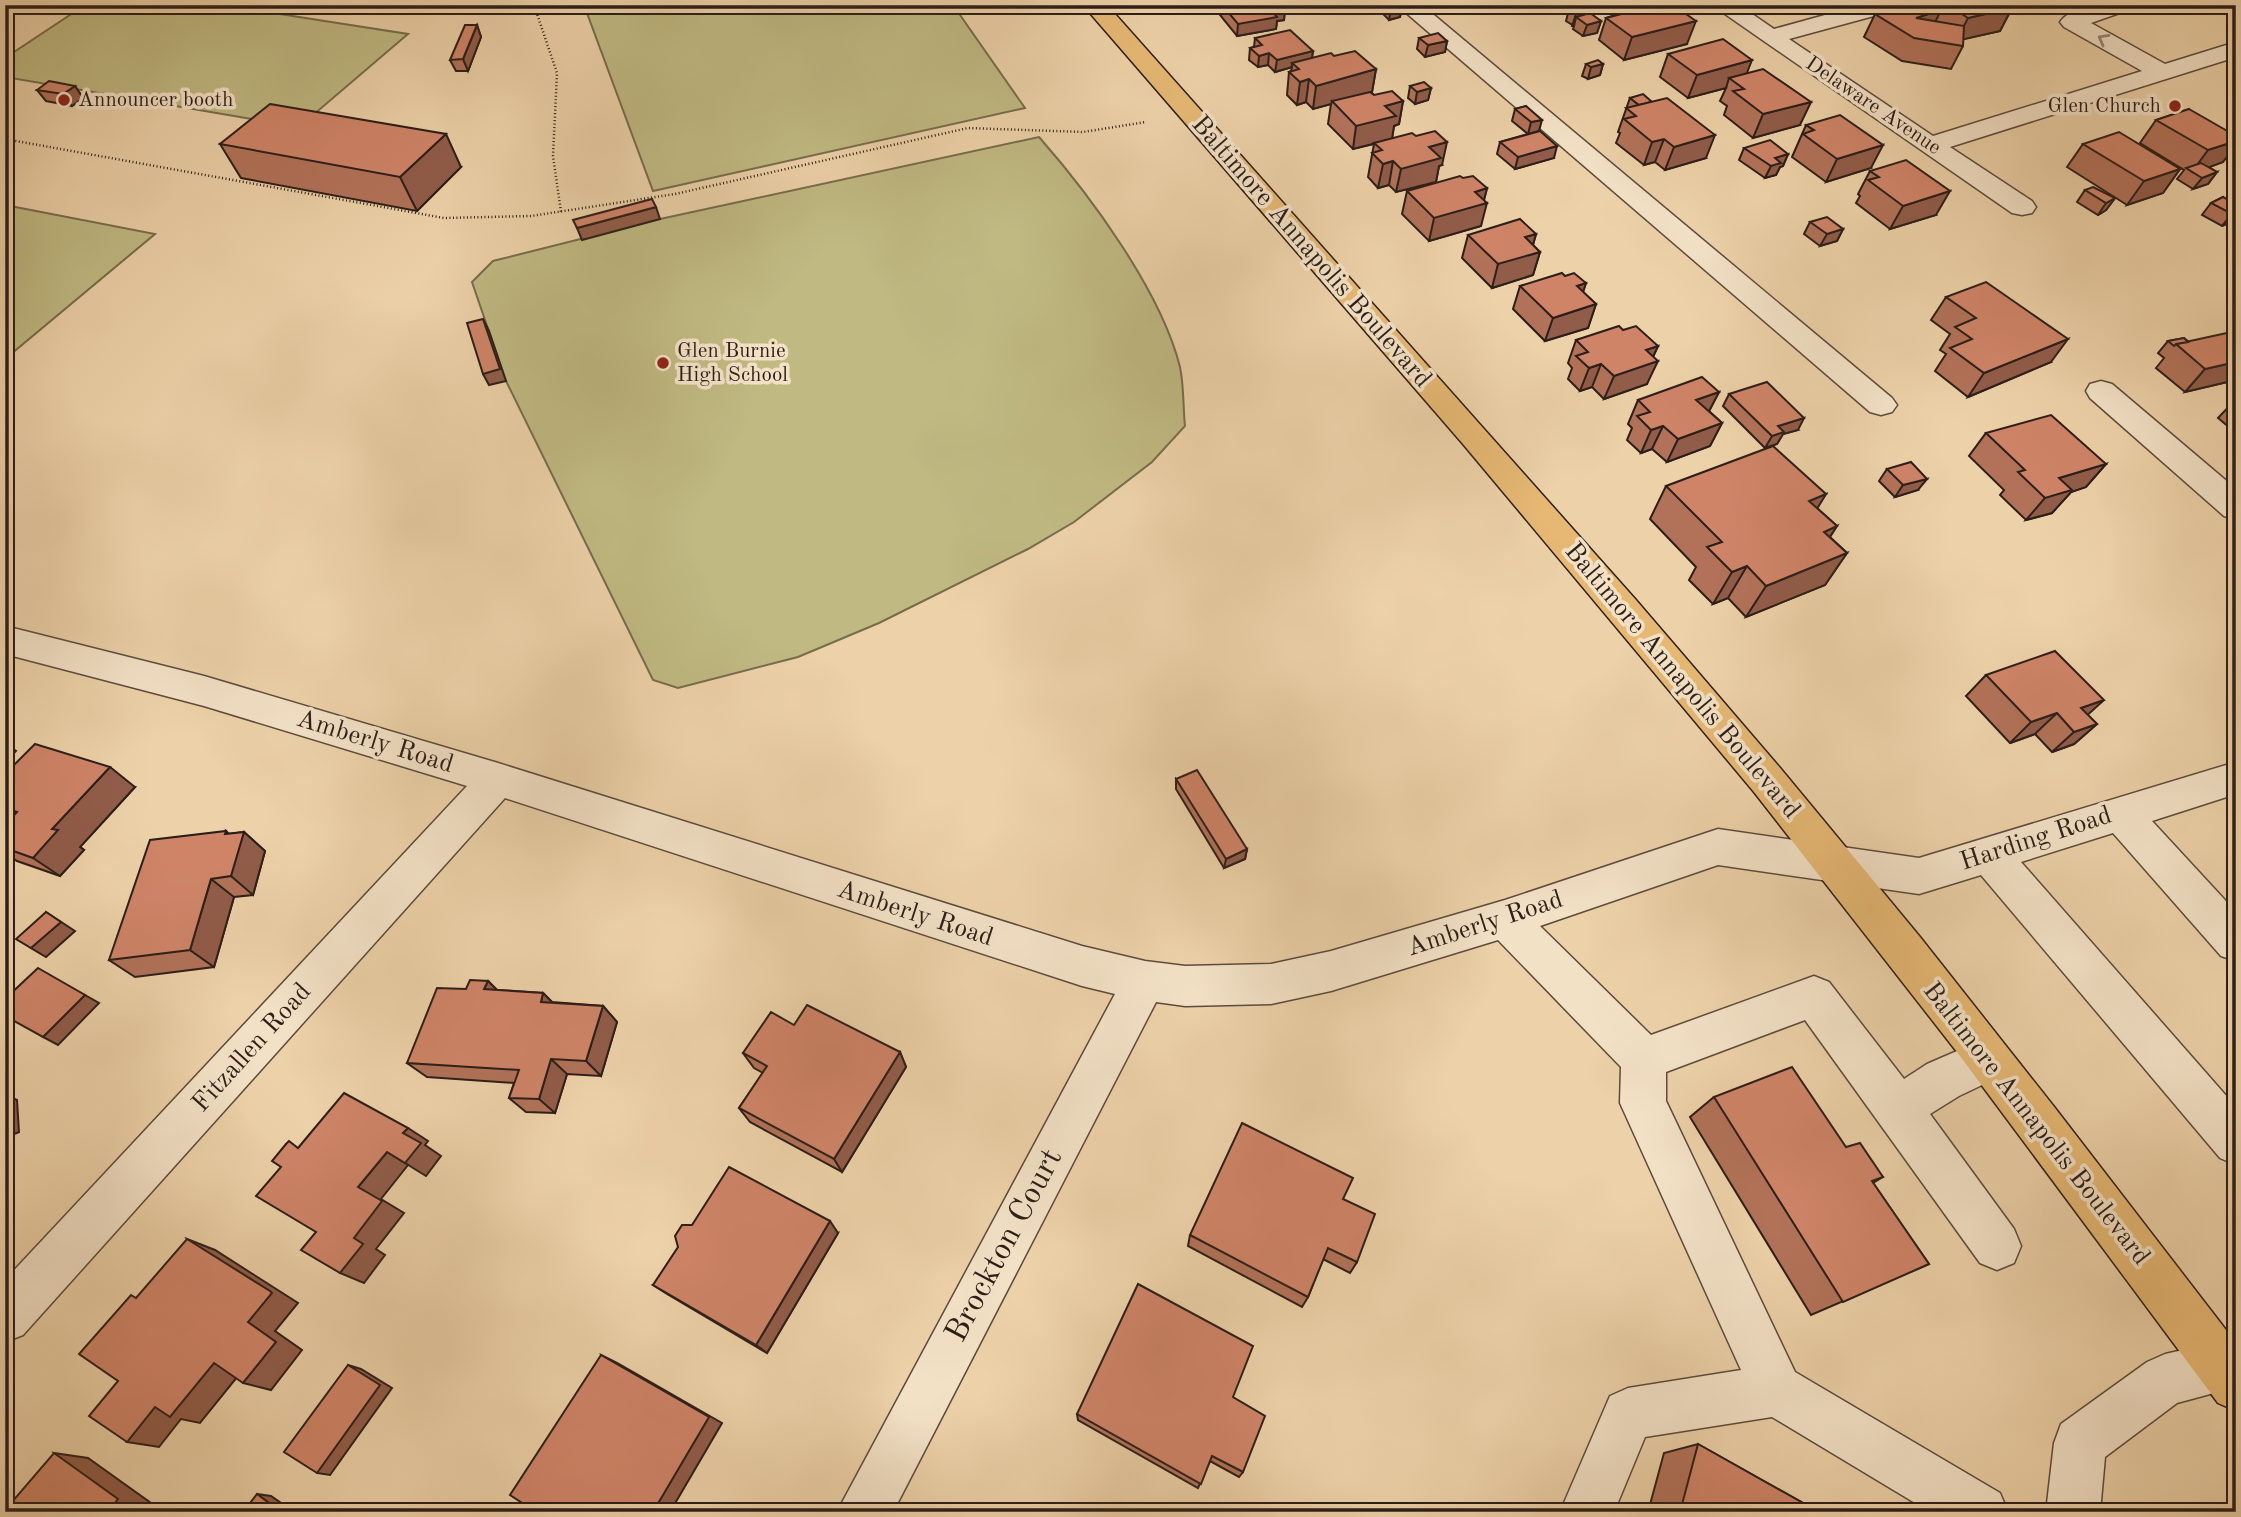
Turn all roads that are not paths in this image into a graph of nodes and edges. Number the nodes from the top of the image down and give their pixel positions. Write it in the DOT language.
graph roads {
  1 [pos="1094,5"];
  2 [pos="1408,5"];
  3 [pos="1723,5"];
  4 [pos="1888,5"];
  5 [pos="2120,5"];
  6 [pos="1770,37"];
  7 [pos="2236,49"];
  8 [pos="2162,72"];
  9 [pos="1930,145"];
  10 [pos="2022,207"];
  11 [pos="2101,391"];
  12 [pos="1881,405"];
  13 [pos="2236,508"];
  14 [pos="5,640"];
  15 [pos="2236,778"];
  16 [pos="498,779"];
  17 [pos="2120,813"];
  18 [pos="1989,855"];
  19 [pos="1834,864"];
  20 [pos="1505,919"];
  21 [pos="2236,942"];
  22 [pos="1145,981"];
  23 [pos="1644,1059"];
  24 [pos="1987,1060"];
  25 [pos="1898,1108"];
  26 [pos="2236,1142"];
  27 [pos="1997,1246"];
  28 [pos="5,1317"];
  29 [pos="2229,1376"];
  30 [pos="1777,1390"];
  31 [pos="864,1512"];
  32 [pos="1587,1512"];
  33 [pos="1981,1512"];
  34 [pos="2073,1512"];
  1 -- 19 [label="main road, Baltimore Annapolis Boulevard"];
  2 -- 12 [label="street"];
  3 -- 6 [label="street, Delaware Avenue"];
  4 -- 6 [label="street"];
  8 -- 5 [label="street, one-way"];
  6 -- 9 [label="street, Delaware Avenue"];
  7 -- 8 [label="street"];
  8 -- 9 [label="street"];
  9 -- 10 [label="street, Delaware Avenue"];
  11 -- 13 [label="street"];
  14 -- 16 [label="street, Amberly Road"];
  15 -- 17 [label="street, Harding Road"];
  16 -- 22 [label="street, Amberly Road"];
  16 -- 28 [label="street, Fitzallen Road"];
  17 -- 18 [label="street, Harding Road"];
  17 -- 21 [label="street"];
  18 -- 19 [label="street, Harding Road"];
  18 -- 26 [label="street"];
  19 -- 20 [label="street, Amberly Road"];
  19 -- 24 [label="main road, Baltimore Annapolis Boulevard"];
  20 -- 22 [label="street, Amberly Road"];
  20 -- 23 [label="street"];
  22 -- 31 [label="street, Brockton Court"];
  23 -- 25 [label="street"];
  23 -- 30 [label="street"];
  24 -- 25 [label="street"];
  24 -- 29 [label="main road, Baltimore Annapolis Boulevard"];
  25 -- 27 [label="street"];
  29 -- 34 [label="street"];
  30 -- 32 [label="street"];
  30 -- 33 [label="street"];
}
